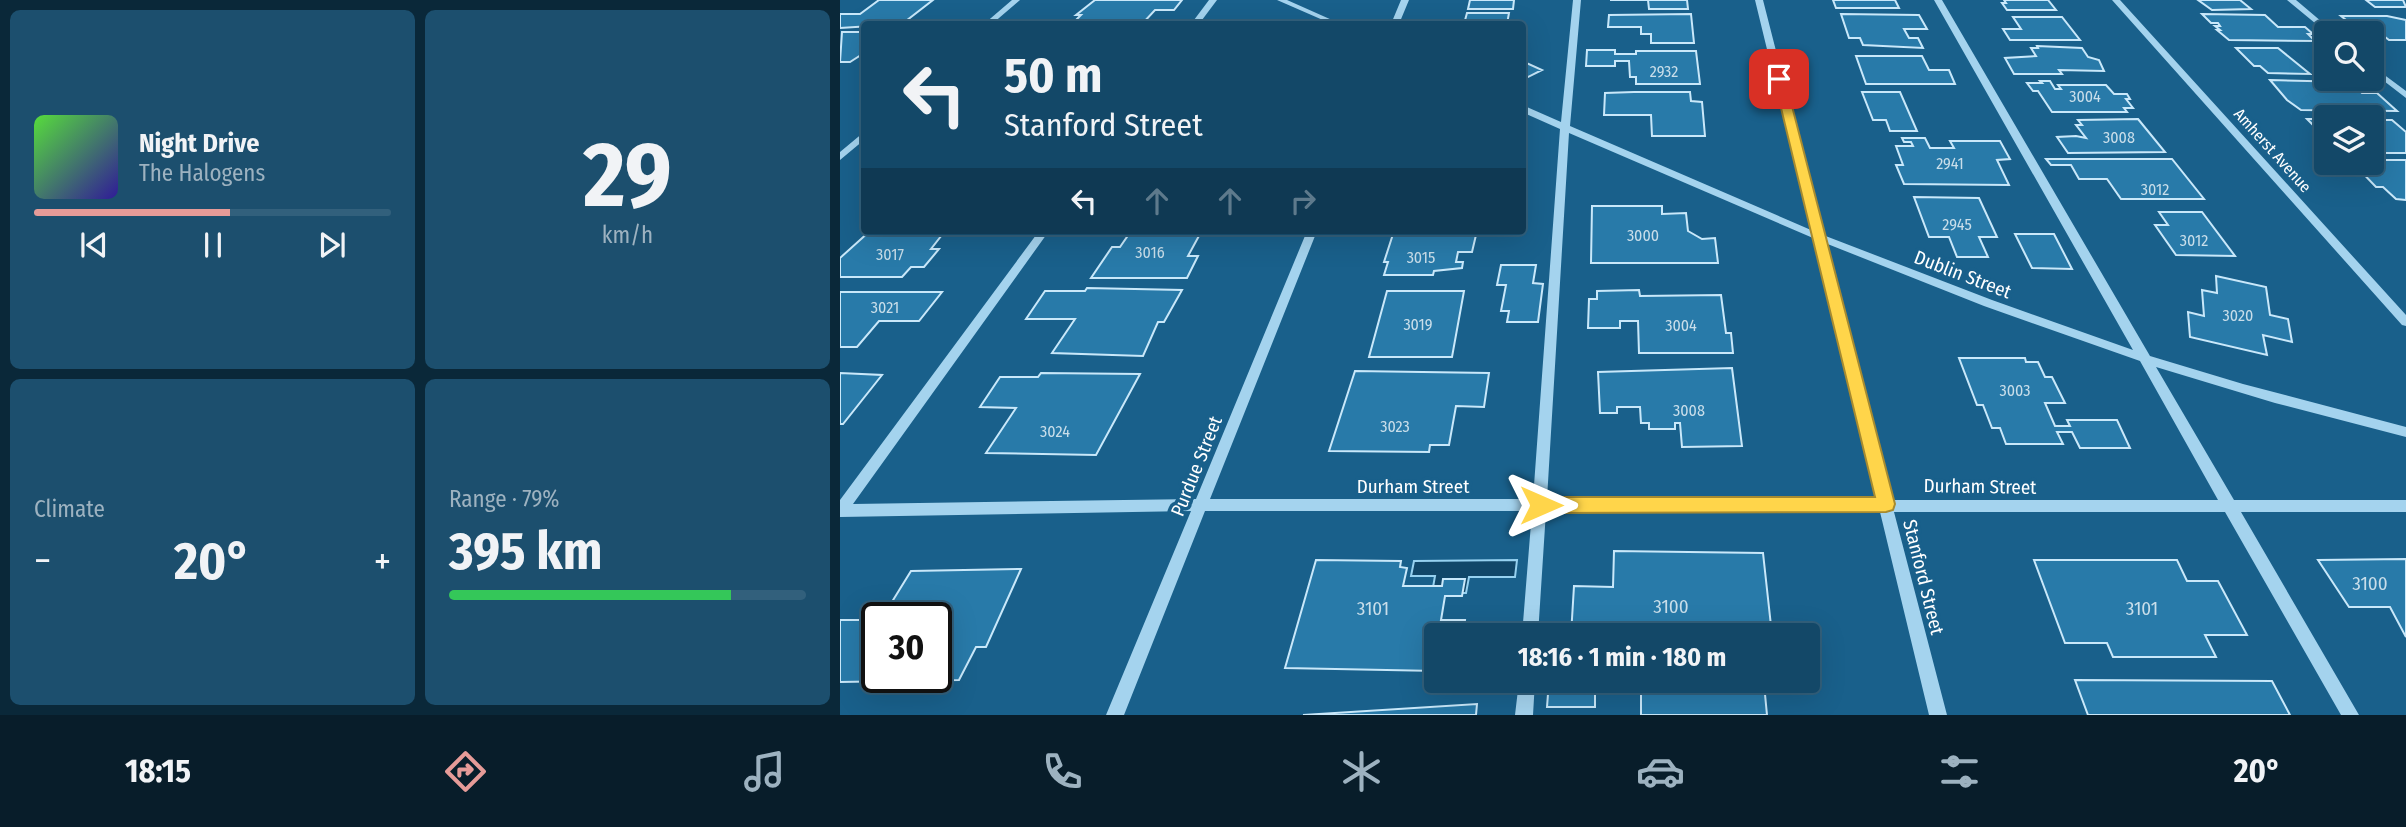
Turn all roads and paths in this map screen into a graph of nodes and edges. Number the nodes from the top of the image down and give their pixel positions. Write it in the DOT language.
graph roads {
  1 [pos="1016,0"];
  2 [pos="1213,0"];
  3 [pos="1281,0"];
  4 [pos="1405,0"];
  5 [pos="1577,0"];
  6 [pos="1759,0"];
  7 [pos="1938,0"];
  8 [pos="2116,0"];
  9 [pos="2291,0"];
  10 [pos="992,21"];
  11 [pos="1197,21"];
  12 [pos="1330,21"];
  13 [pos="1396,21"];
  14 [pos="2316,21"];
  15 [pos="2384,77"];
  16 [pos="2406,95"];
  17 [pos="1526,110"];
  18 [pos="1563,126"];
  19 [pos="861,138"];
  20 [pos="840,157"];
  21 [pos="1041,235"];
  22 [pos="1310,235"];
  23 [pos="1818,236"];
  24 [pos="2406,322"];
  25 [pos="2147,360"];
  26 [pos="2406,432"];
  27 [pos="1886,504"];
  28 [pos="1200,505"];
  29 [pos="1541,505"];
  30 [pos="2406,506"];
  31 [pos="2230,508"];
  32 [pos="840,510"];
  33 [pos="1531,623"];
  34 [pos="1526,693"];
  35 [pos="1115,715"];
  36 [pos="1524,715"];
  37 [pos="1938,715"];
  38 [pos="2350,715"];
  1 -- 10 [label="street"];
  2 -- 11 [label="street"];
  3 -- 12 [label="street"];
  4 -- 13 [label="street"];
  5 -- 18 [label="street"];
  6 -- 23 [label="street, Stanford Street"];
  7 -- 25 [label="street"];
  8 -- 24 [label="street, Amherst Avenue"];
  9 -- 14 [label="street"];
  15 -- 16 [label="street"];
  17 -- 18 [label="street, Dublin Street"];
  18 -- 23 [label="street, Dublin Street"];
  18 -- 29 [label="street"];
  19 -- 20 [label="street"];
  21 -- 32 [label="street"];
  22 -- 28 [label="street, Purdue Street"];
  23 -- 25 [label="street, Dublin Street"];
  23 -- 27 [label="street, Stanford Street"];
  25 -- 26 [label="street, Dublin Street"];
  25 -- 31 [label="street"];
  27 -- 29 [label="street, Durham Street"];
  27 -- 31 [label="street, Durham Street"];
  27 -- 37 [label="street, Stanford Street"];
  28 -- 29 [label="street, Durham Street"];
  28 -- 32 [label="street, Durham Street"];
  28 -- 35 [label="street, Purdue Street"];
  29 -- 33 [label="street"];
  30 -- 31 [label="street, Durham Street"];
  31 -- 38 [label="street"];
  34 -- 36 [label="lane"];
}
